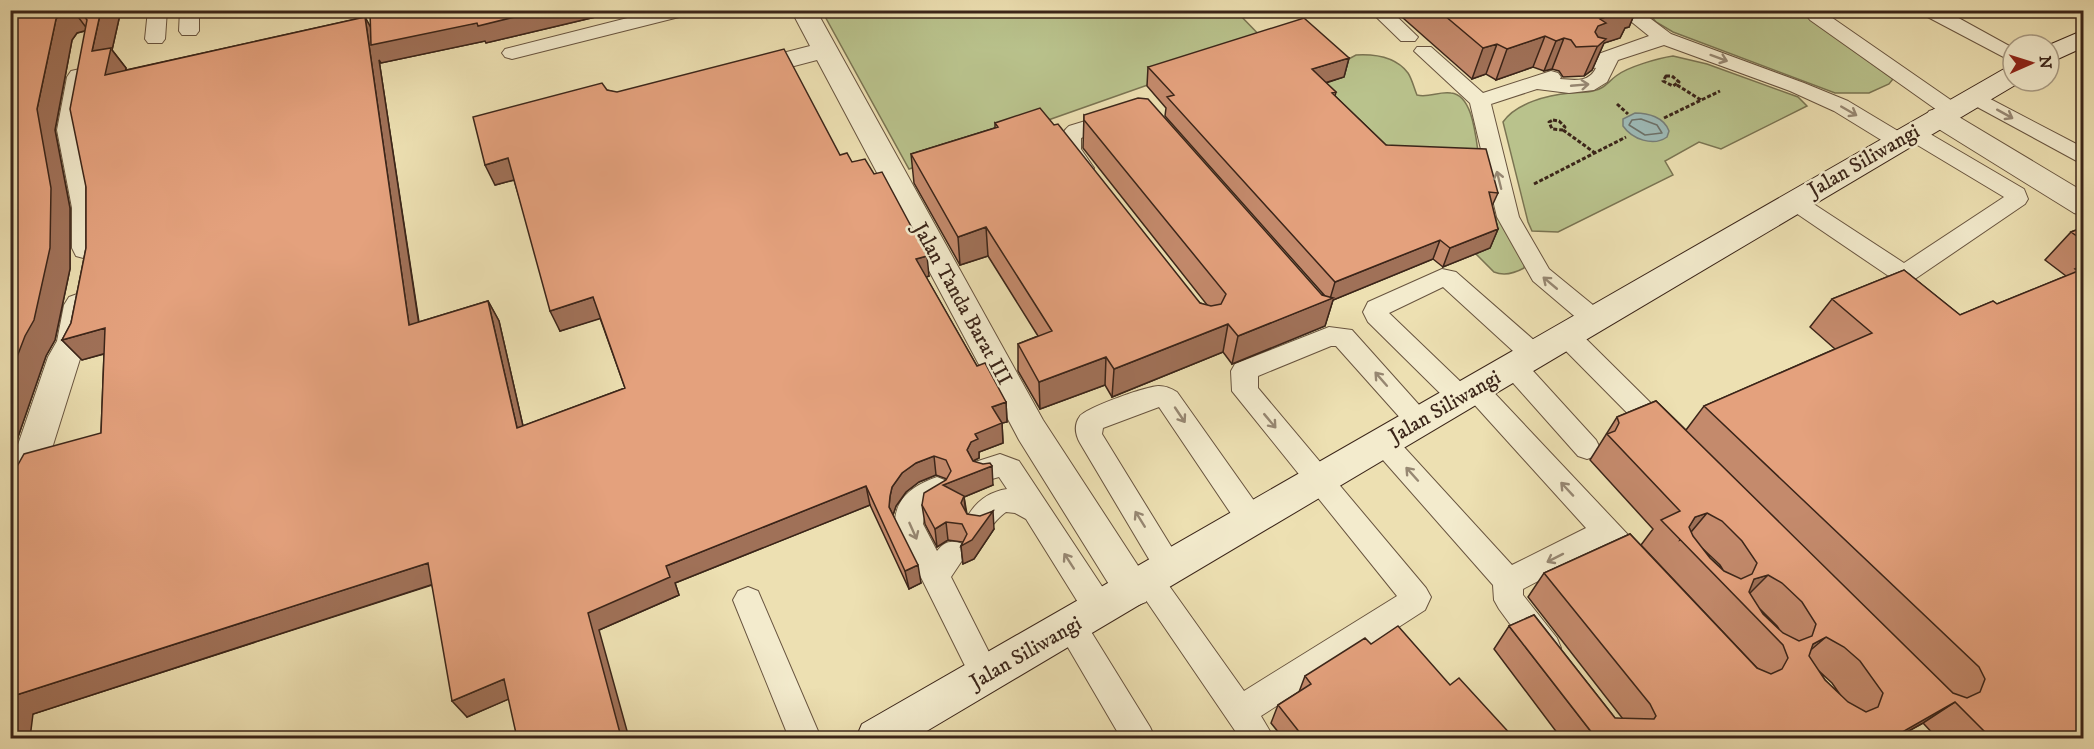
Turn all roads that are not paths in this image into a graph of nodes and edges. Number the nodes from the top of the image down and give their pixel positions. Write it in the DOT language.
graph roads {
  1 [pos="158,10"];
  2 [pos="190,10"];
  3 [pos="684,10"];
  4 [pos="803,10"];
  5 [pos="1378,10"];
  6 [pos="1626,10"];
  7 [pos="1929,10"];
  8 [pos="1819,12"];
  9 [pos="189,31"];
  10 [pos="1408,37"];
  11 [pos="2084,37"];
  12 [pos="1664,38"];
  13 [pos="155,39"];
  14 [pos="2001,49"];
  15 [pos="2061,49"];
  16 [pos="824,50"];
  17 [pos="85,51"];
  18 [pos="1424,51"];
  19 [pos="513,53"];
  20 [pos="1554,76"];
  21 [pos="724,77"];
  22 [pos="1534,82"];
  23 [pos="2001,82"];
  24 [pos="1975,97"];
  25 [pos="1480,100"];
  26 [pos="1945,114"];
  27 [pos="1136,116"];
  28 [pos="1906,137"];
  29 [pos="2084,158"];
  30 [pos="1098,187"];
  31 [pos="1795,202"];
  32 [pos="2084,206"];
  33 [pos="1581,328"];
  34 [pos="1524,361"];
  35 [pos="1468,394"];
  36 [pos="1420,423"];
  37 [pos="1384,443"];
  38 [pos="1587,448"];
  39 [pos="1680,449"];
  40 [pos="985,470"];
  41 [pos="1320,481"];
  42 [pos="19,485"];
  43 [pos="937,489"];
  44 [pos="1037,511"];
  45 [pos="979,521"];
  46 [pos="1252,521"];
  47 [pos="1607,531"];
  48 [pos="953,553"];
  49 [pos="935,575"];
  50 [pos="1151,580"];
  51 [pos="1507,580"];
  52 [pos="1656,584"];
  53 [pos="748,600"];
  54 [pos="1086,619"];
  55 [pos="1566,674"];
  56 [pos="986,676"];
  57 [pos="1239,712"];
  58 [pos="805,738"];
  59 [pos="878,738"];
  60 [pos="1140,738"];
  61 [pos="1258,738"];
  1 -- 13 [label="lane"];
  2 -- 9 [label="lane"];
  3 -- 19 [label="lane"];
  4 -- 16 [label="street, Jalan Tanda Barat III"];
  5 -- 10 [label="lane"];
  6 -- 12 [label="lane"];
  7 -- 14 [label="lane"];
  8 -- 26 [label="lane"];
  11 -- 15 [label="street"];
  22 -- 12 [label="lane, one-way"];
  12 -- 28 [label="lane, one-way"];
  16 -- 21 [label="street"];
  16 -- 50 [label="street, Jalan Tanda Barat III"];
  17 -- 42 [label="street"];
  18 -- 25 [label="lane"];
  20 -- 22 [label="lane"];
  22 -- 25 [label="lane"];
  23 -- 24 [label="street, Jalan Siliwangi"];
  24 -- 26 [label="street, Jalan Siliwangi"];
  24 -- 29 [label="lane, one-way"];
  33 -- 25 [label="lane, one-way"];
  26 -- 28 [label="street, Jalan Siliwangi"];
  26 -- 32 [label="street"];
  27 -- 30 [label="lane"];
  28 -- 31 [label="street, Jalan Siliwangi"];
  28 -- 31 [label="lane"];
  31 -- 33 [label="street, Jalan Siliwangi"];
  33 -- 34 [label="street, Jalan Siliwangi"];
  33 -- 39 [label="lane"];
  34 -- 35 [label="street, Jalan Siliwangi"];
  34 -- 35 [label="lane"];
  34 -- 38 [label="lane"];
  35 -- 36 [label="street, Jalan Siliwangi"];
  47 -- 35 [label="lane, one-way"];
  36 -- 37 [label="street, Jalan Siliwangi"];
  36 -- 41 [label="lane, one-way"];
  37 -- 41 [label="street, Jalan Siliwangi"];
  51 -- 37 [label="lane, one-way"];
  40 -- 44 [label="lane"];
  41 -- 46 [label="street, Jalan Siliwangi"];
  41 -- 57 [label="lane"];
  43 -- 49 [label="lane, one-way"];
  44 -- 45 [label="lane"];
  54 -- 44 [label="lane, one-way"];
  46 -- 50 [label="street, Jalan Siliwangi"];
  50 -- 46 [label="lane, one-way"];
  47 -- 51 [label="lane, one-way"];
  47 -- 52 [label="lane"];
  48 -- 49 [label="lane"];
  49 -- 56 [label="lane"];
  50 -- 54 [label="street, Jalan Siliwangi"];
  50 -- 57 [label="lane"];
  51 -- 55 [label="lane"];
  53 -- 58 [label="lane"];
  54 -- 56 [label="street, Jalan Siliwangi"];
  54 -- 60 [label="lane"];
  56 -- 59 [label="street, Jalan Siliwangi"];
  57 -- 61 [label="lane"];
}
